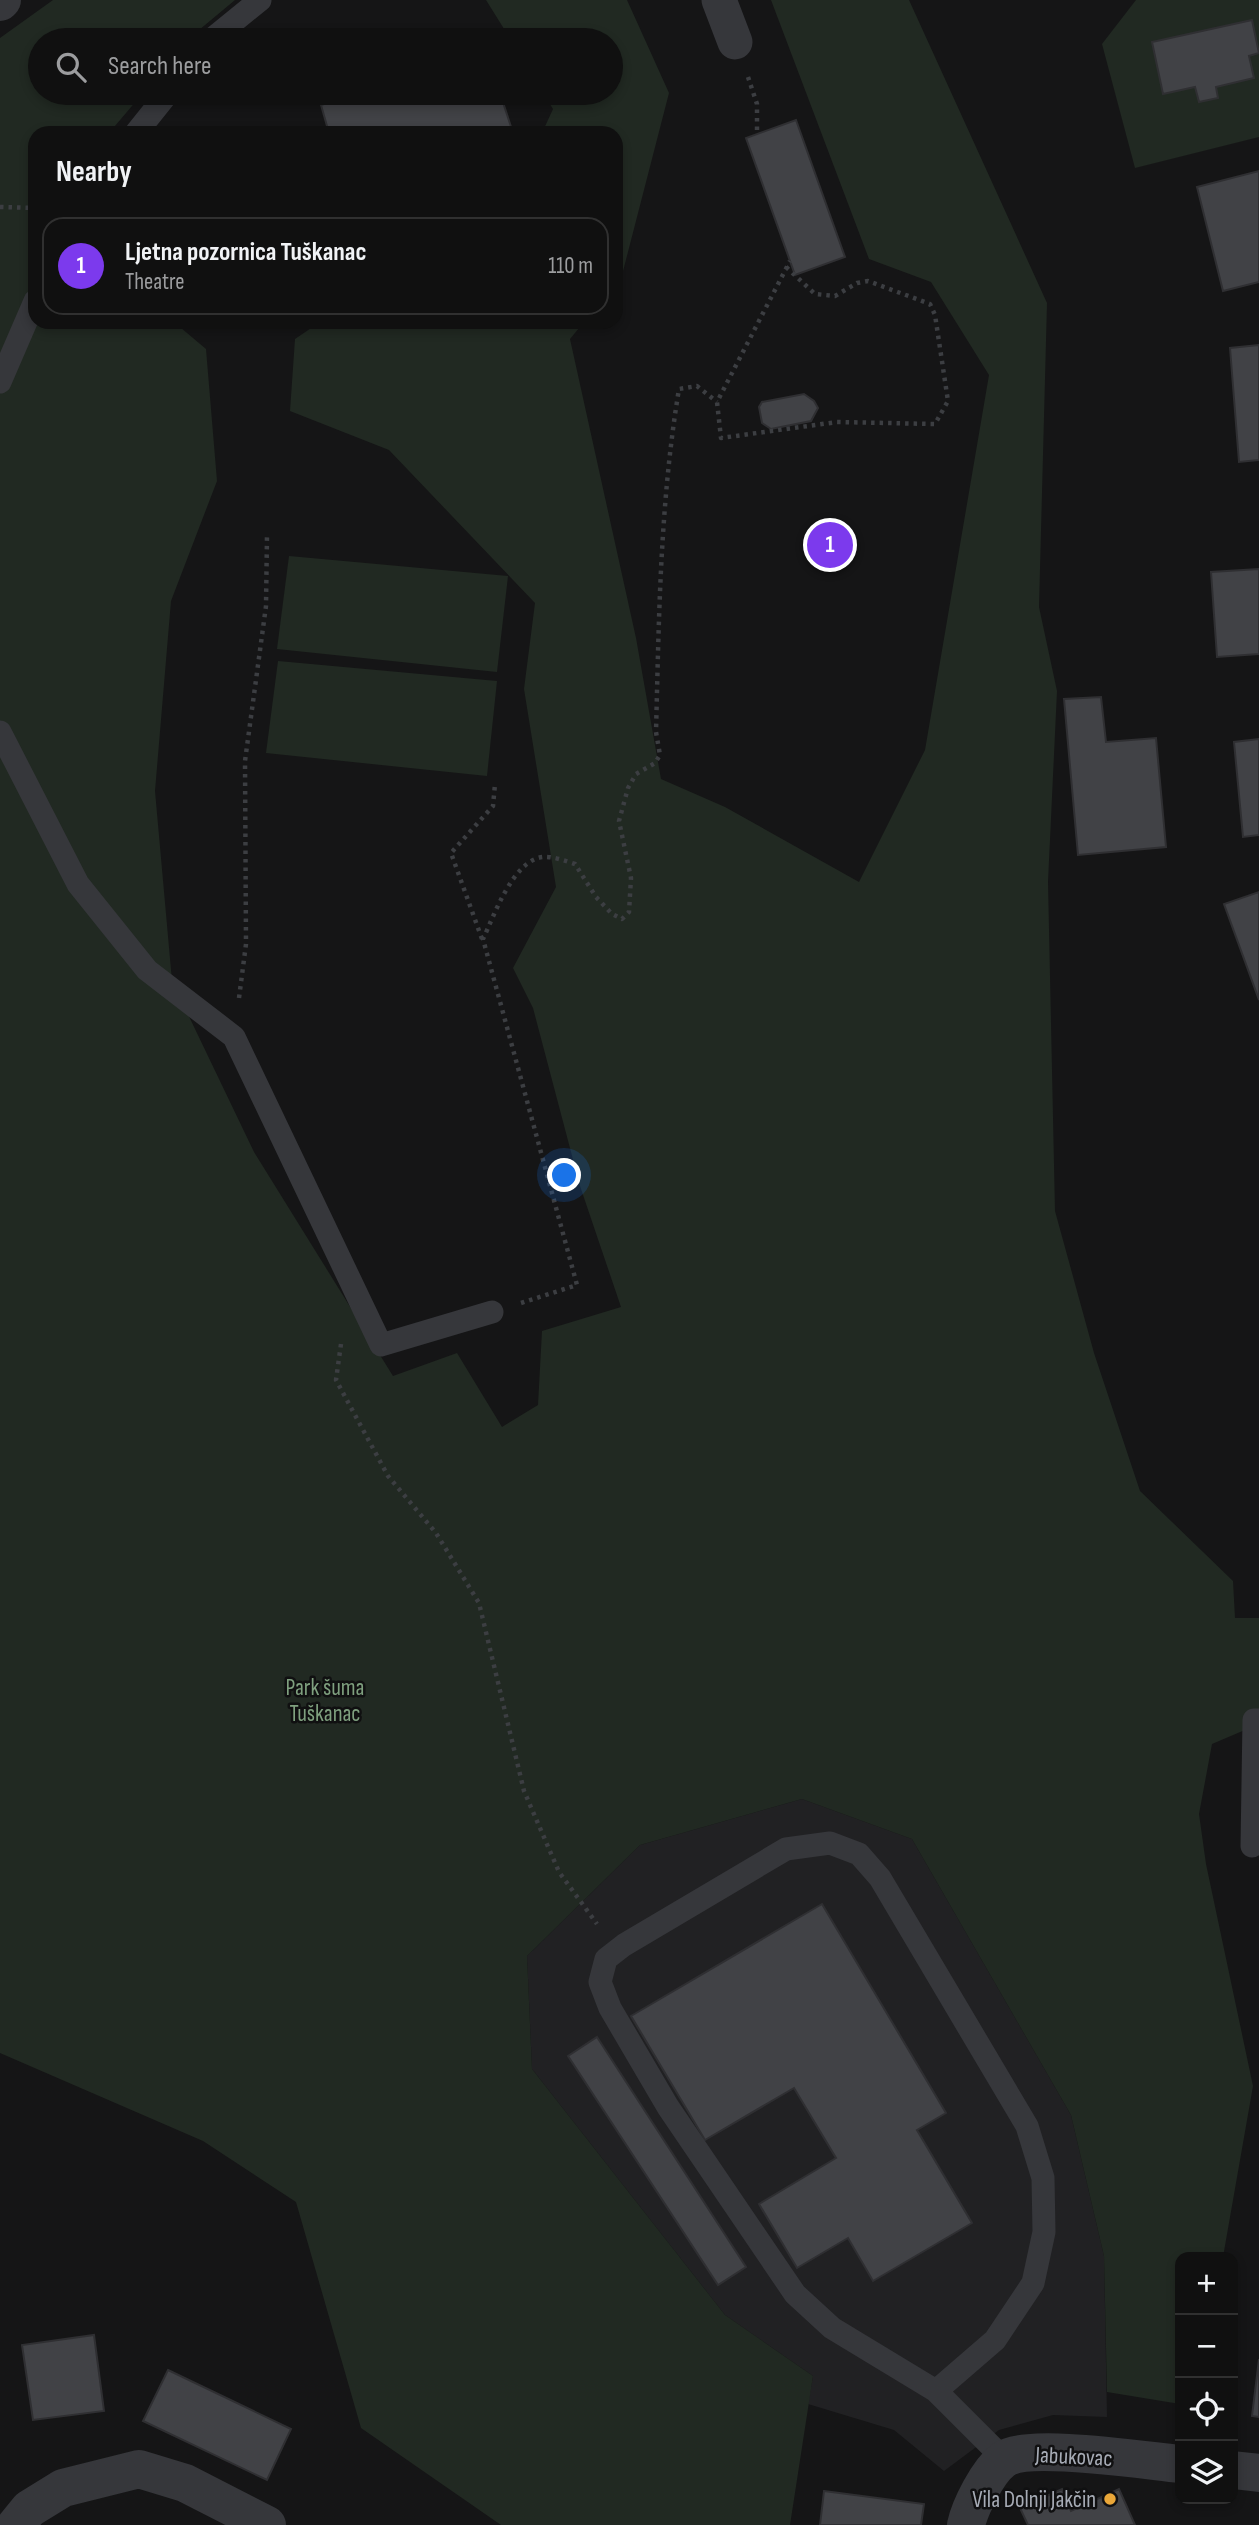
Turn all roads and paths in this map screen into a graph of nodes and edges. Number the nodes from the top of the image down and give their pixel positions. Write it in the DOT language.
graph roads {
  1 [pos="260,0"];
  2 [pos="719,0"];
  3 [pos="226,28"];
  4 [pos="740,56"];
  5 [pos="158,105"];
  6 [pos="142,126"];
  7 [pos="757,134"];
  8 [pos="0,207"];
  9 [pos="28,208"];
  10 [pos="790,261"];
  11 [pos="786,267"];
  12 [pos="28,317"];
  13 [pos="0,382"];
  14 [pos="717,401"];
  15 [pos="267,536"];
  16 [pos="0,732"];
  17 [pos="495,784"];
  18 [pos="483,939"];
  19 [pos="234,1037"];
  20 [pos="350,1284"];
  21 [pos="492,1312"];
  22 [pos="1259,1720"];
  23 [pos="1252,1846"];
  24 [pos="607,1959"];
  25 [pos="936,2391"];
  26 [pos="1004,2459"];
  27 [pos="1175,2464"];
  28 [pos="1238,2471"];
  29 [pos="1259,2473"];
  30 [pos="16,2525"];
  31 [pos="267,2525"];
  32 [pos="965,2525"];
  1 -- 3 [label="lane"];
  2 -- 4 [label="street"];
  4 -- 7 [label="path"];
  5 -- 6 [label="lane"];
  8 -- 9 [label="path"];
  10 -- 11 [label="path"];
  11 -- 14 [label="path"];
  11 -- 14 [label="path"];
  12 -- 13 [label="lane"];
  14 -- 18 [label="path"];
  15 -- 19 [label="path"];
  16 -- 19 [label="lane"];
  17 -- 18 [label="path"];
  18 -- 21 [label="path"];
  19 -- 20 [label="lane"];
  20 -- 21 [label="lane"];
  20 -- 24 [label="path"];
  22 -- 23 [label="lane"];
  24 -- 25 [label="lane"];
  24 -- 25 [label="lane"];
  25 -- 26 [label="lane"];
  26 -- 27 [label="street, Jabukovac"];
  26 -- 32 [label="street, Jabukovac"];
  28 -- 29 [label="street"];
  30 -- 31 [label="street"];
}
